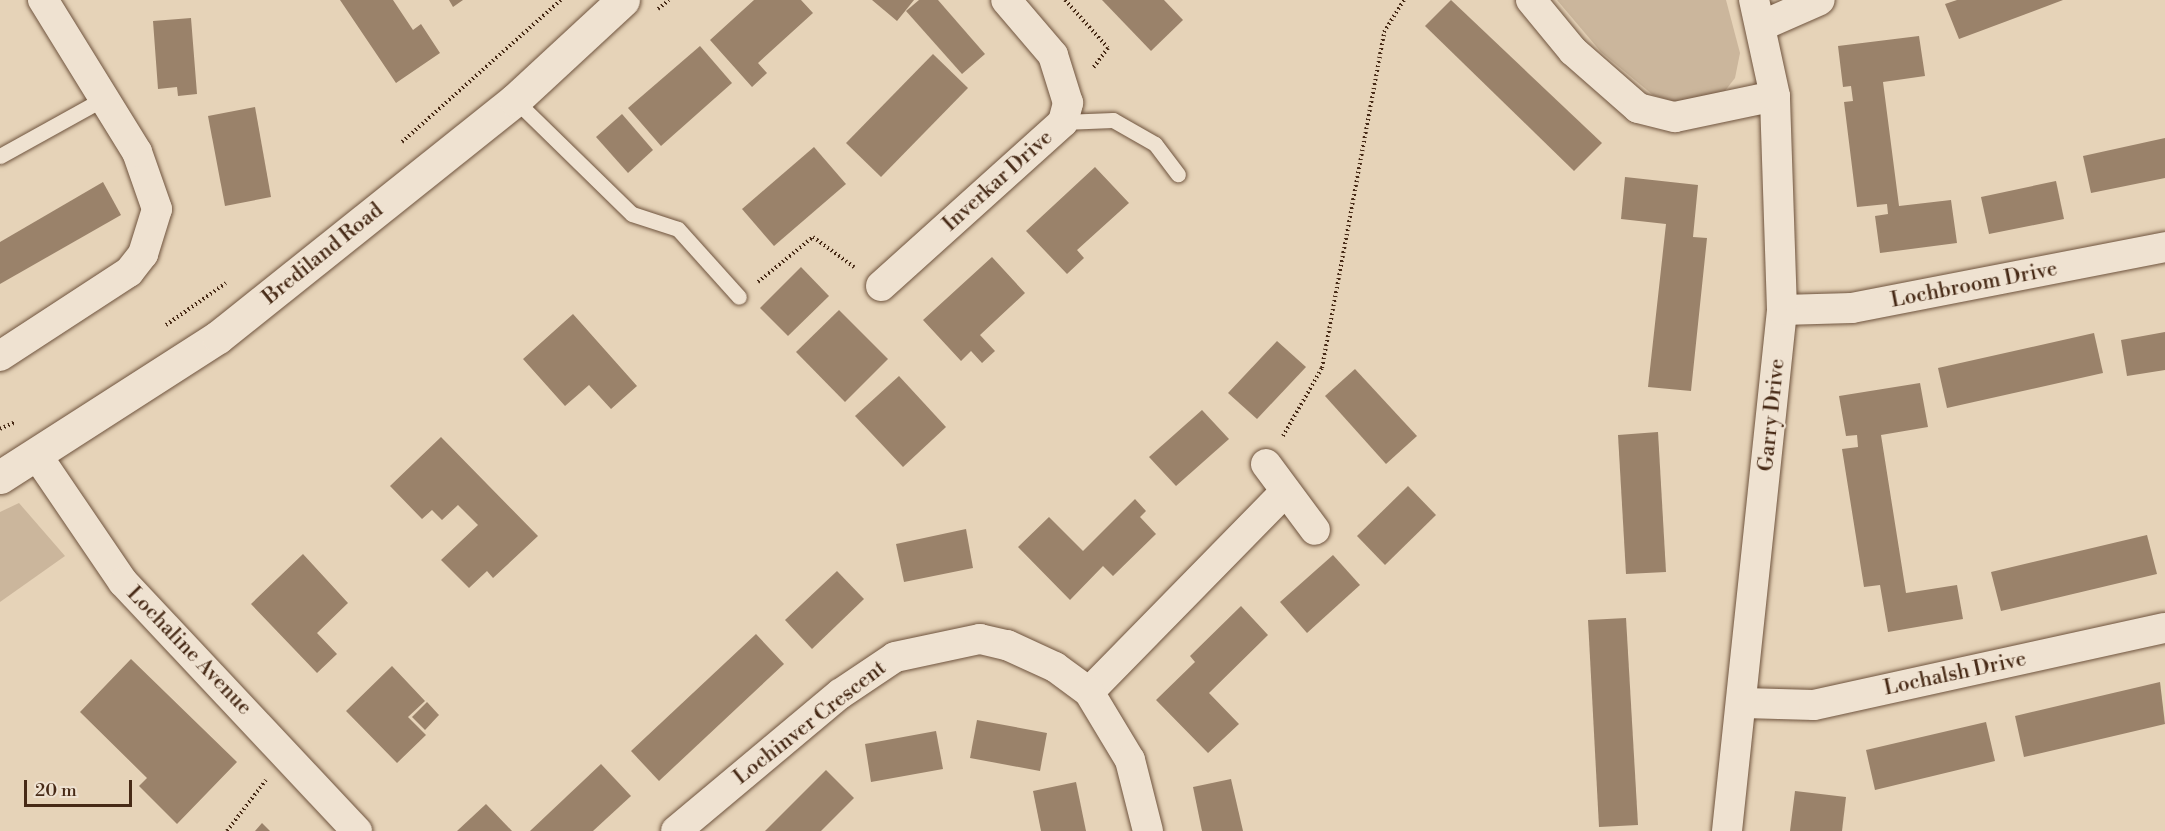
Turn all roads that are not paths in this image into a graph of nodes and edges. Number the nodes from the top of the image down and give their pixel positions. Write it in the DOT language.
graph roads {
  1 [pos="43,0"];
  2 [pos="623,0"];
  3 [pos="1006,0"];
  4 [pos="1531,0"];
  5 [pos="1820,0"];
  6 [pos="1757,13"];
  7 [pos="1774,96"];
  8 [pos="101,100"];
  9 [pos="514,100"];
  10 [pos="1063,122"];
  11 [pos="0,156"];
  12 [pos="1178,174"];
  13 [pos="2165,248"];
  14 [pos="881,286"];
  15 [pos="740,297"];
  16 [pos="1782,310"];
  17 [pos="0,356"];
  18 [pos="38,457"];
  19 [pos="1266,464"];
  20 [pos="0,477"];
  21 [pos="1285,492"];
  22 [pos="1315,530"];
  23 [pos="2165,628"];
  24 [pos="1089,692"];
  25 [pos="1744,703"];
  26 [pos="357,831"];
  27 [pos="676,831"];
  28 [pos="1148,831"];
  29 [pos="1727,831"];
  1 -- 8 [label="street"];
  2 -- 9 [label="street, Brediland Road"];
  3 -- 10 [label="street, Inverkar Drive"];
  4 -- 7 [label="street"];
  5 -- 6 [label="street"];
  6 -- 7 [label="street, Garry Drive"];
  7 -- 16 [label="street, Garry Drive"];
  8 -- 11 [label="lane"];
  8 -- 17 [label="street"];
  9 -- 15 [label="lane"];
  9 -- 18 [label="street, Brediland Road"];
  10 -- 12 [label="lane"];
  10 -- 14 [label="street, Inverkar Drive"];
  13 -- 16 [label="street, Lochbroom Drive"];
  16 -- 25 [label="street, Garry Drive"];
  18 -- 20 [label="street, Brediland Road"];
  18 -- 26 [label="street, Lochaline Avenue"];
  19 -- 21 [label="street"];
  21 -- 22 [label="street"];
  21 -- 24 [label="street"];
  23 -- 25 [label="street, Lochalsh Drive"];
  24 -- 27 [label="street, Lochinver Crescent"];
  24 -- 28 [label="street, Lochinver Crescent"];
  25 -- 29 [label="street, Garry Drive"];
}
